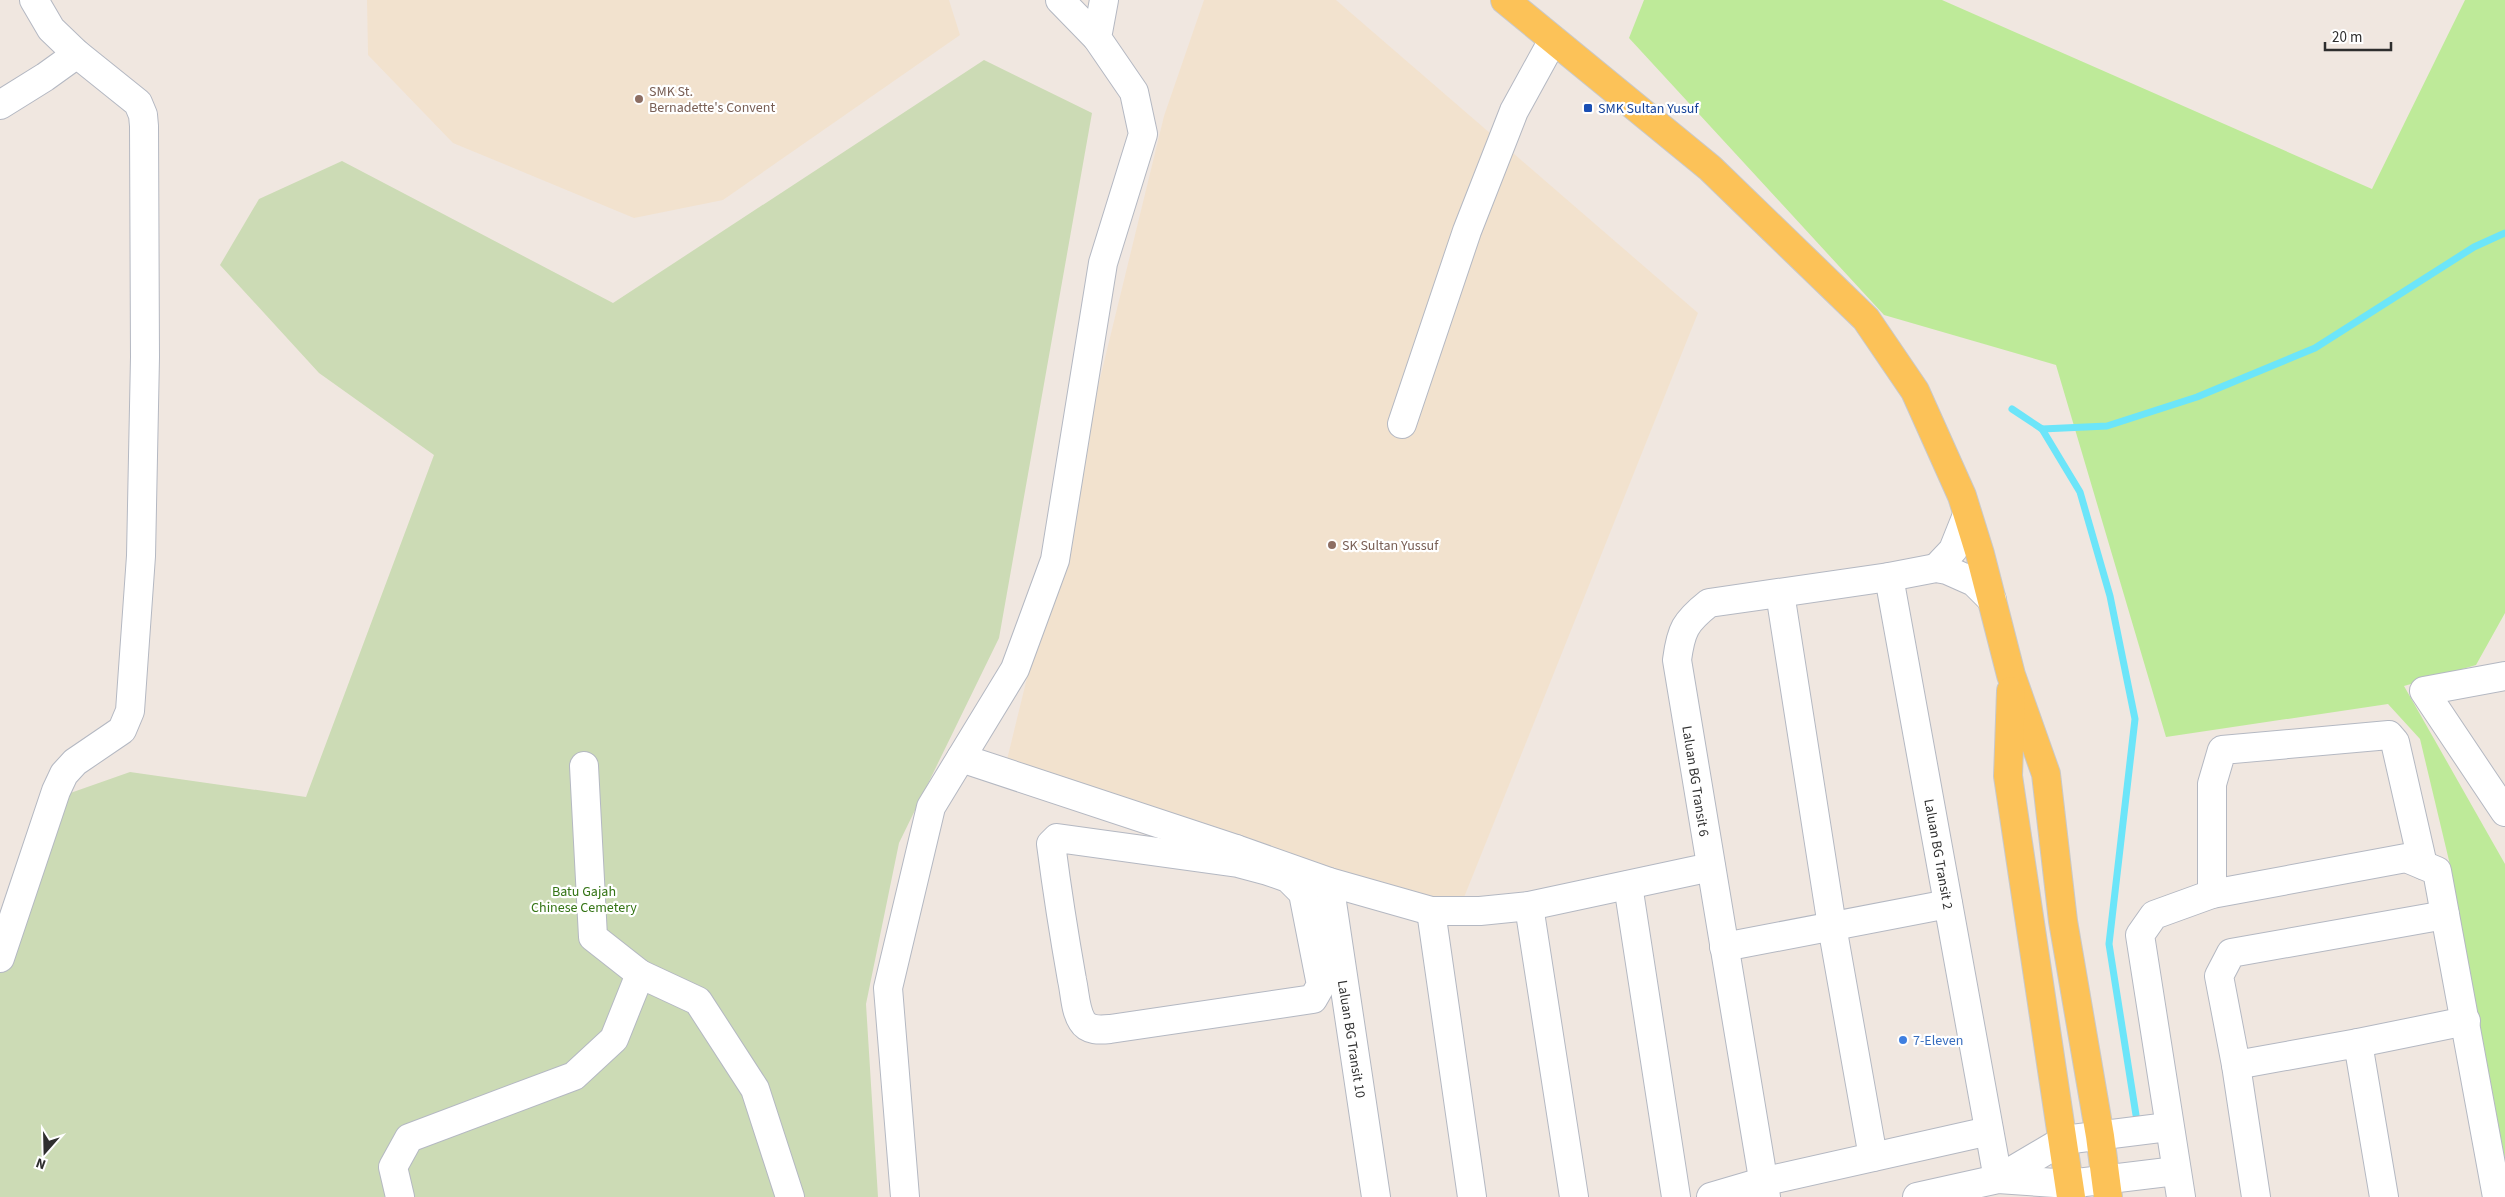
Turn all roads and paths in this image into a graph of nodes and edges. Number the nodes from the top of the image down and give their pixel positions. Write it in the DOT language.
graph roads {
  1 [pos="1060,0"];
  2 [pos="1104,0"];
  3 [pos="1505,0"];
  4 [pos="43,4"];
  5 [pos="1097,38"];
  6 [pos="1553,40"];
  7 [pos="76,54"];
  8 [pos="0,105"];
  9 [pos="1402,424"];
  10 [pos="1967,515"];
  11 [pos="1936,568"];
  12 [pos="1889,577"];
  13 [pos="1780,593"];
  14 [pos="1992,600"];
  15 [pos="2011,674"];
  16 [pos="2505,676"];
  17 [pos="961,758"];
  18 [pos="584,766"];
  19 [pos="2505,812"];
  20 [pos="1237,856"];
  21 [pos="2423,865"];
  22 [pos="1711,867"];
  23 [pos="1328,882"];
  24 [pos="1628,884"];
  25 [pos="2212,894"];
  26 [pos="1948,904"];
  27 [pos="1529,906"];
  28 [pos="1431,912"];
  29 [pos="2445,915"];
  30 [pos="1832,926"];
  31 [pos="1724,946"];
  32 [pos="0,958"];
  33 [pos="640,974"];
  34 [pos="2466,1021"];
  35 [pos="2358,1044"];
  36 [pos="2236,1064"];
  37 [pos="2168,1127"];
  38 [pos="1989,1131"];
  39 [pos="2100,1136"];
  40 [pos="2064,1140"];
  41 [pos="1873,1157"];
  42 [pos="1998,1179"];
  43 [pos="2179,1184"];
  44 [pos="2107,1188"];
  45 [pos="1764,1190"];
  46 [pos="2070,1190"];
  47 [pos="1969,1191"];
  48 [pos="400,1197"];
  49 [pos="790,1197"];
  50 [pos="904,1197"];
  51 [pos="1376,1197"];
  52 [pos="1472,1197"];
  53 [pos="1574,1197"];
  54 [pos="1676,1197"];
  55 [pos="1711,1197"];
  56 [pos="1917,1197"];
  57 [pos="2256,1197"];
  58 [pos="2384,1197"];
  59 [pos="2497,1197"];
  1 -- 5 [label="street"];
  2 -- 5 [label="street"];
  3 -- 6 [label="main road"];
  4 -- 7 [label="street"];
  5 -- 17 [label="street"];
  6 -- 9 [label="street"];
  6 -- 10 [label="main road"];
  7 -- 8 [label="street"];
  7 -- 32 [label="street"];
  10 -- 11 [label="street"];
  10 -- 14 [label="main road"];
  11 -- 12 [label="street, Laluan BG Transit 6"];
  11 -- 14 [label="street, Laluan BG Transit 6"];
  12 -- 13 [label="street, Laluan BG Transit 6"];
  12 -- 26 [label="street, Laluan BG Transit 2"];
  13 -- 22 [label="street, Laluan BG Transit 6"];
  13 -- 30 [label="street"];
  14 -- 15 [label="main road"];
  15 -- 39 [label="main road"];
  15 -- 40 [label="main road"];
  16 -- 19 [label="street"];
  17 -- 20 [label="street"];
  17 -- 50 [label="street"];
  18 -- 33 [label="street"];
  20 -- 20 [label="street"];
  20 -- 23 [label="street"];
  21 -- 25 [label="street"];
  21 -- 25 [label="street"];
  21 -- 29 [label="street"];
  22 -- 24 [label="street"];
  22 -- 31 [label="street, Laluan BG Transit 6"];
  23 -- 28 [label="street"];
  23 -- 51 [label="street, Laluan BG Transit 10"];
  24 -- 27 [label="street"];
  24 -- 54 [label="street"];
  25 -- 37 [label="street"];
  26 -- 30 [label="street"];
  26 -- 38 [label="street, Laluan BG Transit 2"];
  27 -- 28 [label="street"];
  27 -- 53 [label="street"];
  28 -- 52 [label="street"];
  29 -- 34 [label="street"];
  29 -- 36 [label="street"];
  30 -- 31 [label="street"];
  30 -- 41 [label="street"];
  31 -- 45 [label="street, Laluan BG Transit 6"];
  33 -- 48 [label="street"];
  33 -- 49 [label="street"];
  34 -- 35 [label="street"];
  34 -- 59 [label="street"];
  35 -- 36 [label="street"];
  35 -- 58 [label="street"];
  36 -- 57 [label="street"];
  37 -- 39 [label="street"];
  37 -- 43 [label="street"];
  38 -- 41 [label="street"];
  38 -- 42 [label="street, Laluan BG Transit 2"];
  39 -- 40 [label="street"];
  39 -- 44 [label="main road"];
  40 -- 42 [label="street"];
  40 -- 46 [label="main road"];
  41 -- 45 [label="street"];
  42 -- 46 [label="street"];
  42 -- 47 [label="street"];
  43 -- 44 [label="street"];
  44 -- 46 [label="street"];
  45 -- 55 [label="street"];
  47 -- 56 [label="street"];
}
